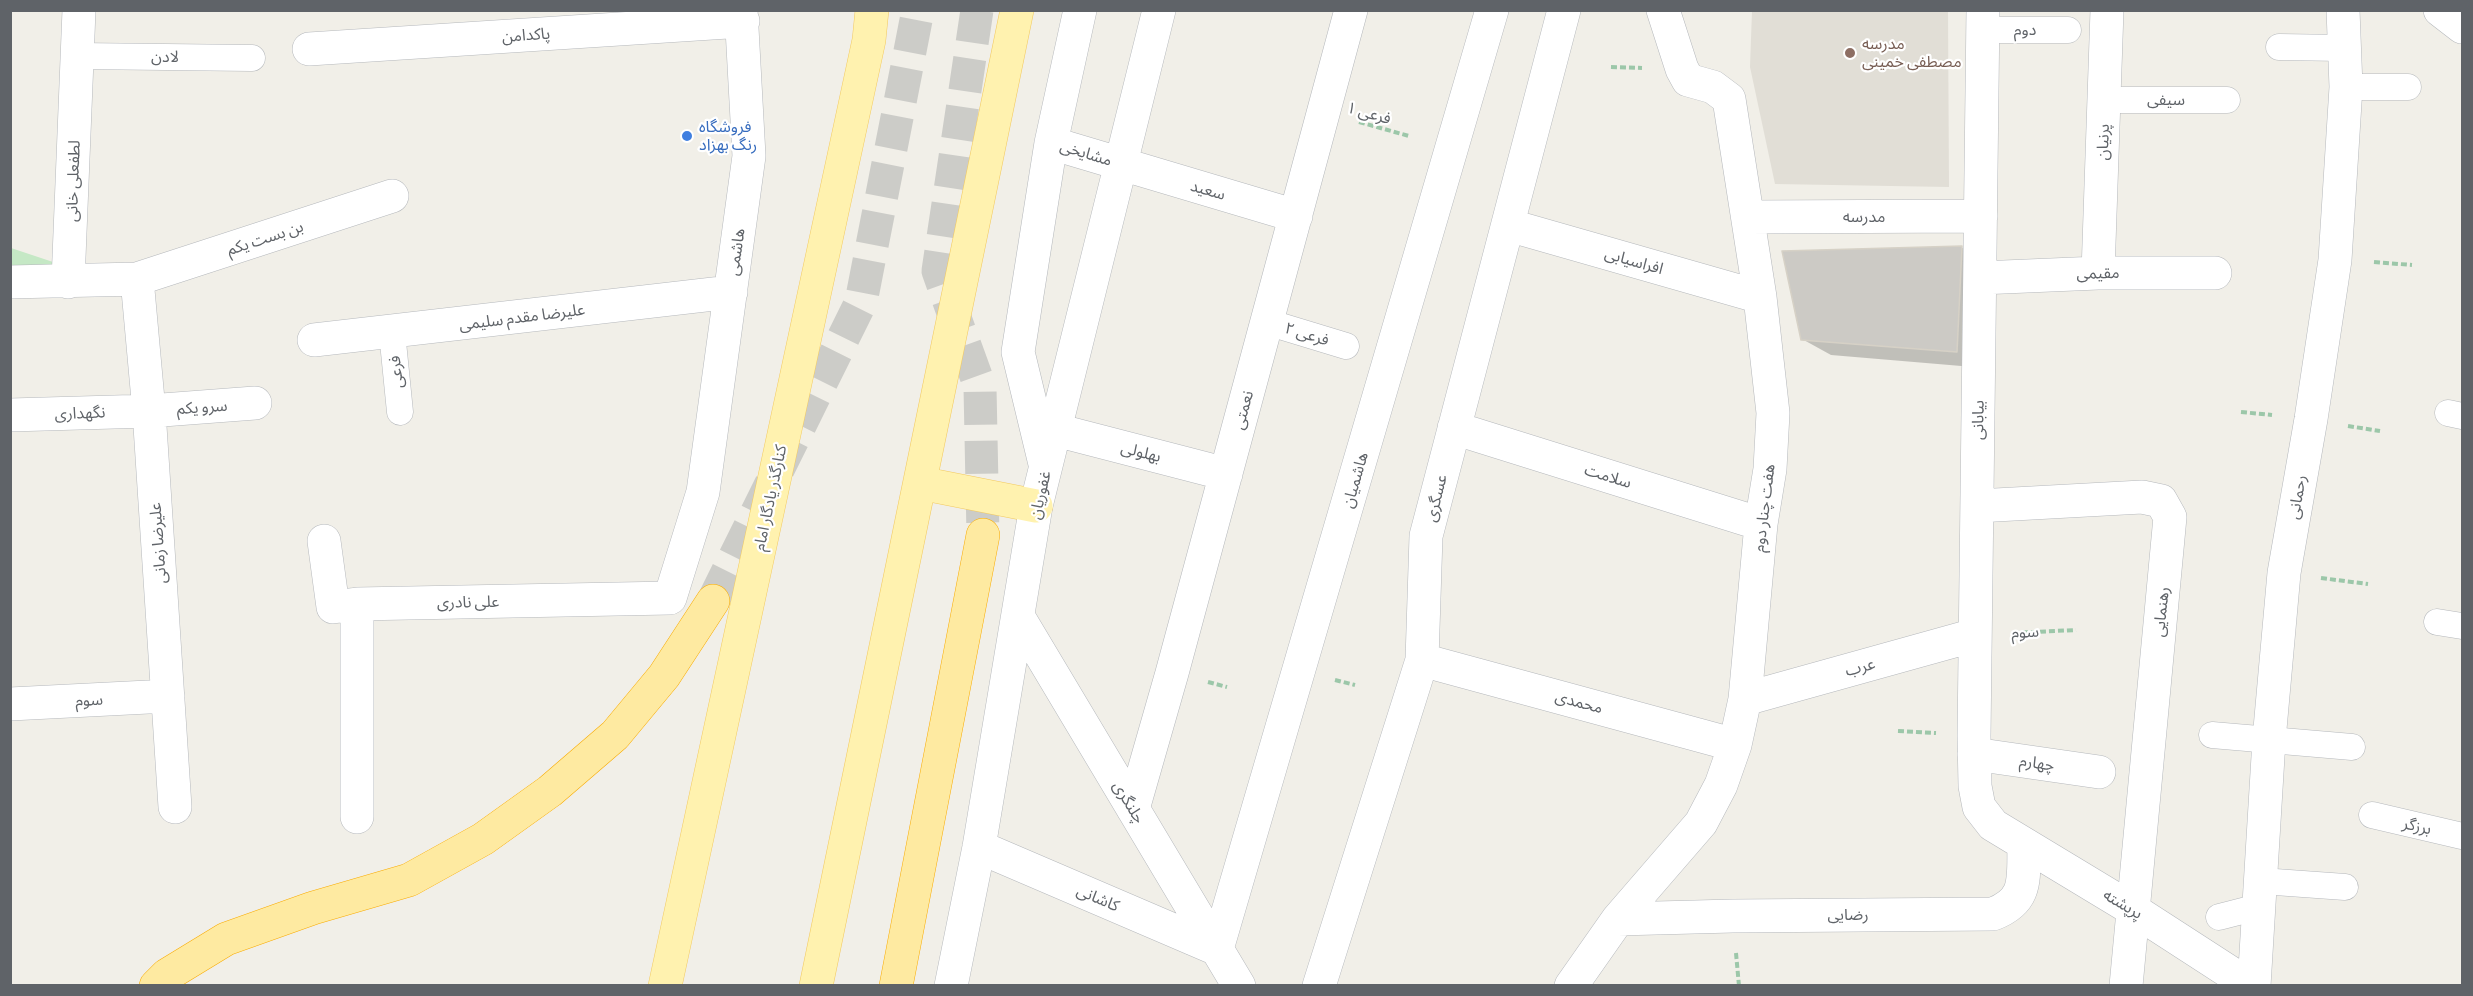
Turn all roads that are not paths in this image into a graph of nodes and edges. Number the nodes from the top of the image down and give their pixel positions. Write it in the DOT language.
graph roads {
  1 [pos="80,10"];
  2 [pos="872,10"];
  3 [pos="1017,10"];
  4 [pos="1080,10"];
  5 [pos="1159,10"];
  6 [pos="1351,10"];
  7 [pos="1492,10"];
  8 [pos="1564,10"];
  9 [pos="1663,10"];
  10 [pos="2107,10"];
  11 [pos="2343,10"];
  12 [pos="2440,10"];
  13 [pos="742,16"];
  14 [pos="1983,20"];
  15 [pos="2463,27"];
  16 [pos="2068,30"];
  17 [pos="2279,47"];
  18 [pos="2343,48"];
  19 [pos="309,49"];
  20 [pos="78,56"];
  21 [pos="252,58"];
  22 [pos="2346,87"];
  23 [pos="2408,87"];
  24 [pos="2104,100"];
  25 [pos="2227,100"];
  26 [pos="1051,142"];
  27 [pos="1121,164"];
  28 [pos="392,196"];
  29 [pos="1296,216"];
  30 [pos="1981,216"];
  31 [pos="1748,217"];
  32 [pos="1508,225"];
  33 [pos="2098,273"];
  34 [pos="2215,273"];
  35 [pos="1980,278"];
  36 [pos="137,279"];
  37 [pos="10,282"];
  38 [pos="68,282"];
  39 [pos="730,292"];
  40 [pos="1760,297"];
  41 [pos="1267,322"];
  42 [pos="392,332"];
  43 [pos="314,340"];
  44 [pos="1346,346"];
  45 [pos="255,403"];
  46 [pos="149,411"];
  47 [pos="400,412"];
  48 [pos="10,415"];
  49 [pos="1454,428"];
  50 [pos="1056,430"];
  51 [pos="1046,469"];
  52 [pos="1226,474"];
  53 [pos="920,483"];
  54 [pos="1036,506"];
  55 [pos="1977,506"];
  56 [pos="1761,524"];
  57 [pos="984,535"];
  58 [pos="324,541"];
  59 [pos="670,598"];
  60 [pos="713,601"];
  61 [pos="357,604"];
  62 [pos="1019,618"];
  63 [pos="2437,622"];
  64 [pos="2463,626"];
  65 [pos="1976,635"];
  66 [pos="1422,660"];
  67 [pos="168,696"];
  68 [pos="1745,699"];
  69 [pos="10,704"];
  70 [pos="2212,735"];
  71 [pos="2269,740"];
  72 [pos="1735,745"];
  73 [pos="2352,747"];
  74 [pos="1974,754"];
  75 [pos="2099,772"];
  76 [pos="175,807"];
  77 [pos="1133,809"];
  78 [pos="2372,815"];
  79 [pos="357,817"];
  80 [pos="1993,825"];
  81 [pos="2463,836"];
  82 [pos="2024,844"];
  83 [pos="979,847"];
  84 [pos="2345,887"];
  85 [pos="2259,894"];
  86 [pos="2132,909"];
  87 [pos="2219,917"];
  88 [pos="1618,920"];
  89 [pos="1217,950"];
  90 [pos="2240,982"];
  91 [pos="156,986"];
  92 [pos="665,986"];
  93 [pos="816,986"];
  94 [pos="896,986"];
  95 [pos="951,986"];
  96 [pos="1239,986"];
  97 [pos="1319,986"];
  98 [pos="1571,986"];
  99 [pos="2126,986"];
  1 -- 20 [label="street, لطفعلی خانی"];
  2 -- 92 [label="main road, کنارگذر یادگار امام"];
  3 -- 53 [label="main road"];
  4 -- 26 [label="street"];
  5 -- 27 [label="street, غفوریان"];
  6 -- 29 [label="street, نعمتی"];
  7 -- 89 [label="street, هاشمیان"];
  8 -- 32 [label="street, عسگری"];
  9 -- 31 [label="street, هفت چنار دوم"];
  10 -- 24 [label="street, پرنیان"];
  11 -- 18 [label="street, رحمانی"];
  12 -- 15 [label="street"];
  13 -- 19 [label="street, پاکدامن"];
  13 -- 39 [label="street, هاشمی"];
  14 -- 16 [label="lane, دوم"];
  14 -- 30 [label="street, بیابانی"];
  17 -- 18 [label="lane"];
  18 -- 22 [label="street, رحمانی"];
  20 -- 21 [label="lane, لادن"];
  20 -- 38 [label="street, لطفعلی خانی"];
  22 -- 23 [label="lane"];
  22 -- 71 [label="street, رحمانی"];
  24 -- 25 [label="lane, سیفی"];
  24 -- 33 [label="street, پرنیان"];
  26 -- 27 [label="street, مشایخی"];
  26 -- 51 [label="street"];
  27 -- 29 [label="street, سعید"];
  27 -- 50 [label="street, غفوریان"];
  28 -- 36 [label="street, بن بست یکم"];
  29 -- 41 [label="street, نعمتی"];
  30 -- 31 [label="street, مدرسه"];
  30 -- 35 [label="street, بیابانی"];
  31 -- 40 [label="street, هفت چنار دوم"];
  32 -- 40 [label="street, افراسیابی"];
  32 -- 49 [label="street, عسگری"];
  33 -- 34 [label="street, مقیمی"];
  33 -- 35 [label="street, مقیمی"];
  35 -- 55 [label="street, بیابانی"];
  36 -- 38 [label="street"];
  36 -- 46 [label="street, علیرضا زمانی"];
  37 -- 38 [label="street"];
  39 -- 42 [label="street, علیرضا مقدم سلیمی"];
  39 -- 59 [label="street, هاشمی"];
  40 -- 56 [label="street, هفت چنار دوم"];
  41 -- 44 [label="lane, فرعی ۲"];
  41 -- 52 [label="street, نعمتی"];
  42 -- 43 [label="street, علیرضا مقدم سلیمی"];
  42 -- 47 [label="lane, فرعی"];
  45 -- 46 [label="street, سرو یکم"];
  46 -- 48 [label="street, نگهداری"];
  46 -- 67 [label="street, علیرضا زمانی"];
  49 -- 56 [label="street, سلامت"];
  49 -- 66 [label="street, عسگری"];
  50 -- 51 [label="street, غفوریان"];
  50 -- 52 [label="street, بهلولی"];
  51 -- 54 [label="street, غفوریان"];
  52 -- 77 [label="street, نعمتی"];
  53 -- 54 [label="main road"];
  53 -- 93 [label="main road"];
  54 -- 62 [label="street, غفوریان"];
  55 -- 65 [label="street, بیابانی"];
  55 -- 86 [label="street, رهنمایی"];
  56 -- 68 [label="street, هفت چنار دوم"];
  57 -- 94 [label="highway"];
  58 -- 61 [label="street, علی نادری"];
  59 -- 61 [label="street, علی نادری"];
  60 -- 91 [label="highway"];
  61 -- 79 [label="street"];
  62 -- 77 [label="street, چلنگری"];
  62 -- 83 [label="street, غفوریان"];
  63 -- 64 [label="lane"];
  65 -- 68 [label="street, عرب"];
  65 -- 74 [label="street, بیابانی"];
  66 -- 72 [label="street, محمدی"];
  66 -- 97 [label="street, عسگری"];
  67 -- 69 [label="street, سوم"];
  67 -- 76 [label="street, علیرضا زمانی"];
  68 -- 72 [label="street, هفت چنار دوم"];
  70 -- 71 [label="lane"];
  71 -- 73 [label="lane"];
  71 -- 85 [label="street, رحمانی"];
  72 -- 88 [label="street, هفت چنار دوم"];
  74 -- 75 [label="street, چهارم"];
  74 -- 80 [label="street, بیابانی"];
  77 -- 89 [label="street, چلنگری"];
  78 -- 81 [label="lane, برزگر"];
  80 -- 82 [label="street, پرپشته"];
  82 -- 86 [label="street, پرپشته"];
  82 -- 88 [label="street, رضایی"];
  83 -- 89 [label="street, کاشانی"];
  83 -- 95 [label="street, غفوریان"];
  84 -- 85 [label="lane"];
  85 -- 87 [label="lane"];
  85 -- 90 [label="street, رحمانی"];
  86 -- 90 [label="street, پرپشته"];
  86 -- 99 [label="street, رهنمایی"];
  88 -- 98 [label="street, هفت چنار دوم"];
  89 -- 96 [label="street, چلنگری"];
}
